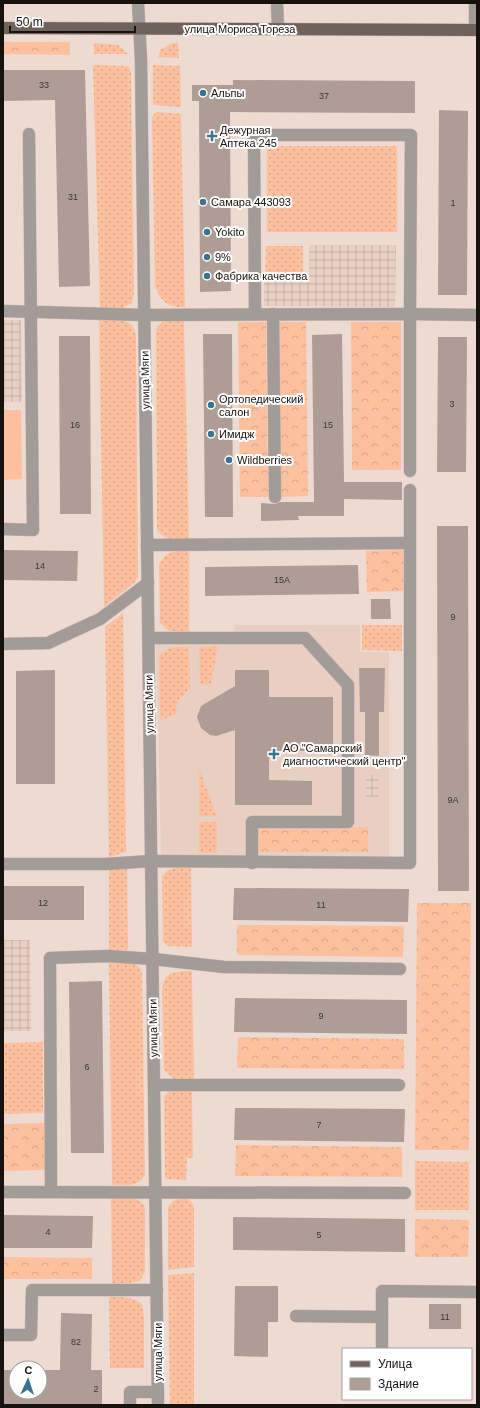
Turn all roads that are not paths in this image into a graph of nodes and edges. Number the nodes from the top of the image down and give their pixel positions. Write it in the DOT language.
graph roads {
  1 [pos="138,3"];
  2 [pos="277,3"];
  3 [pos="475,3"];
  4 [pos="3,28"];
  5 [pos="139,29"];
  6 [pos="278,29"];
  7 [pos="476,30"];
  8 [pos="29,134"];
  9 [pos="3,311"];
  10 [pos="31,311"];
  11 [pos="255,313"];
  12 [pos="273,314"];
  13 [pos="410,314"];
  14 [pos="144,315"];
  15 [pos="477,315"];
  16 [pos="410,472"];
  17 [pos="410,490"];
  18 [pos="275,497"];
  19 [pos="3,529"];
  20 [pos="410,543"];
  21 [pos="147,545"];
  22 [pos="148,583"];
  23 [pos="148,638"];
  24 [pos="3,644"];
  25 [pos="151,861"];
  26 [pos="252,863"];
  27 [pos="3,864"];
  28 [pos="153,959"];
  29 [pos="400,969"];
  30 [pos="154,1085"];
  31 [pos="399,1085"];
  32 [pos="3,1192"];
  33 [pos="51,1192"];
  34 [pos="156,1192"];
  35 [pos="406,1193"];
  36 [pos="157,1290"];
  37 [pos="477,1292"];
  38 [pos="296,1316"];
  39 [pos="382,1317"];
  40 [pos="3,1335"];
  41 [pos="382,1348"];
  42 [pos="158,1392"];
  43 [pos="130,1405"];
  44 [pos="158,1405"];
  1 -- 5 [label="street, улица Мяги"];
  2 -- 6 [label="street"];
  3 -- 7 [label="street"];
  4 -- 5 [label="main road, улица Мориса Тореза"];
  5 -- 6 [label="main road, улица Мориса Тореза"];
  5 -- 14 [label="street, улица Мяги"];
  6 -- 7 [label="main road, улица Мориса Тореза"];
  8 -- 10 [label="street"];
  9 -- 10 [label="street"];
  10 -- 14 [label="street"];
  10 -- 19 [label="street"];
  11 -- 12 [label="street"];
  11 -- 13 [label="street"];
  11 -- 14 [label="street"];
  12 -- 13 [label="street"];
  12 -- 18 [label="street"];
  13 -- 15 [label="street"];
  13 -- 16 [label="street"];
  14 -- 21 [label="street, улица Мяги"];
  17 -- 20 [label="street"];
  20 -- 21 [label="street"];
  20 -- 26 [label="street"];
  21 -- 22 [label="street, улица Мяги"];
  22 -- 23 [label="street, улица Мяги"];
  22 -- 24 [label="street"];
  23 -- 25 [label="street, улица Мяги"];
  23 -- 26 [label="street"];
  25 -- 26 [label="street"];
  25 -- 27 [label="street"];
  25 -- 28 [label="street, улица Мяги"];
  28 -- 29 [label="street"];
  28 -- 30 [label="street, улица Мяги"];
  28 -- 33 [label="street"];
  30 -- 31 [label="street"];
  30 -- 34 [label="street, улица Мяги"];
  32 -- 33 [label="street"];
  33 -- 34 [label="street"];
  34 -- 35 [label="street"];
  34 -- 36 [label="street, улица Мяги"];
  36 -- 40 [label="street"];
  36 -- 42 [label="street, улица Мяги"];
  37 -- 39 [label="street"];
  38 -- 39 [label="street"];
  39 -- 41 [label="street"];
  42 -- 43 [label="street"];
  42 -- 44 [label="street, улица Мяги"];
}
